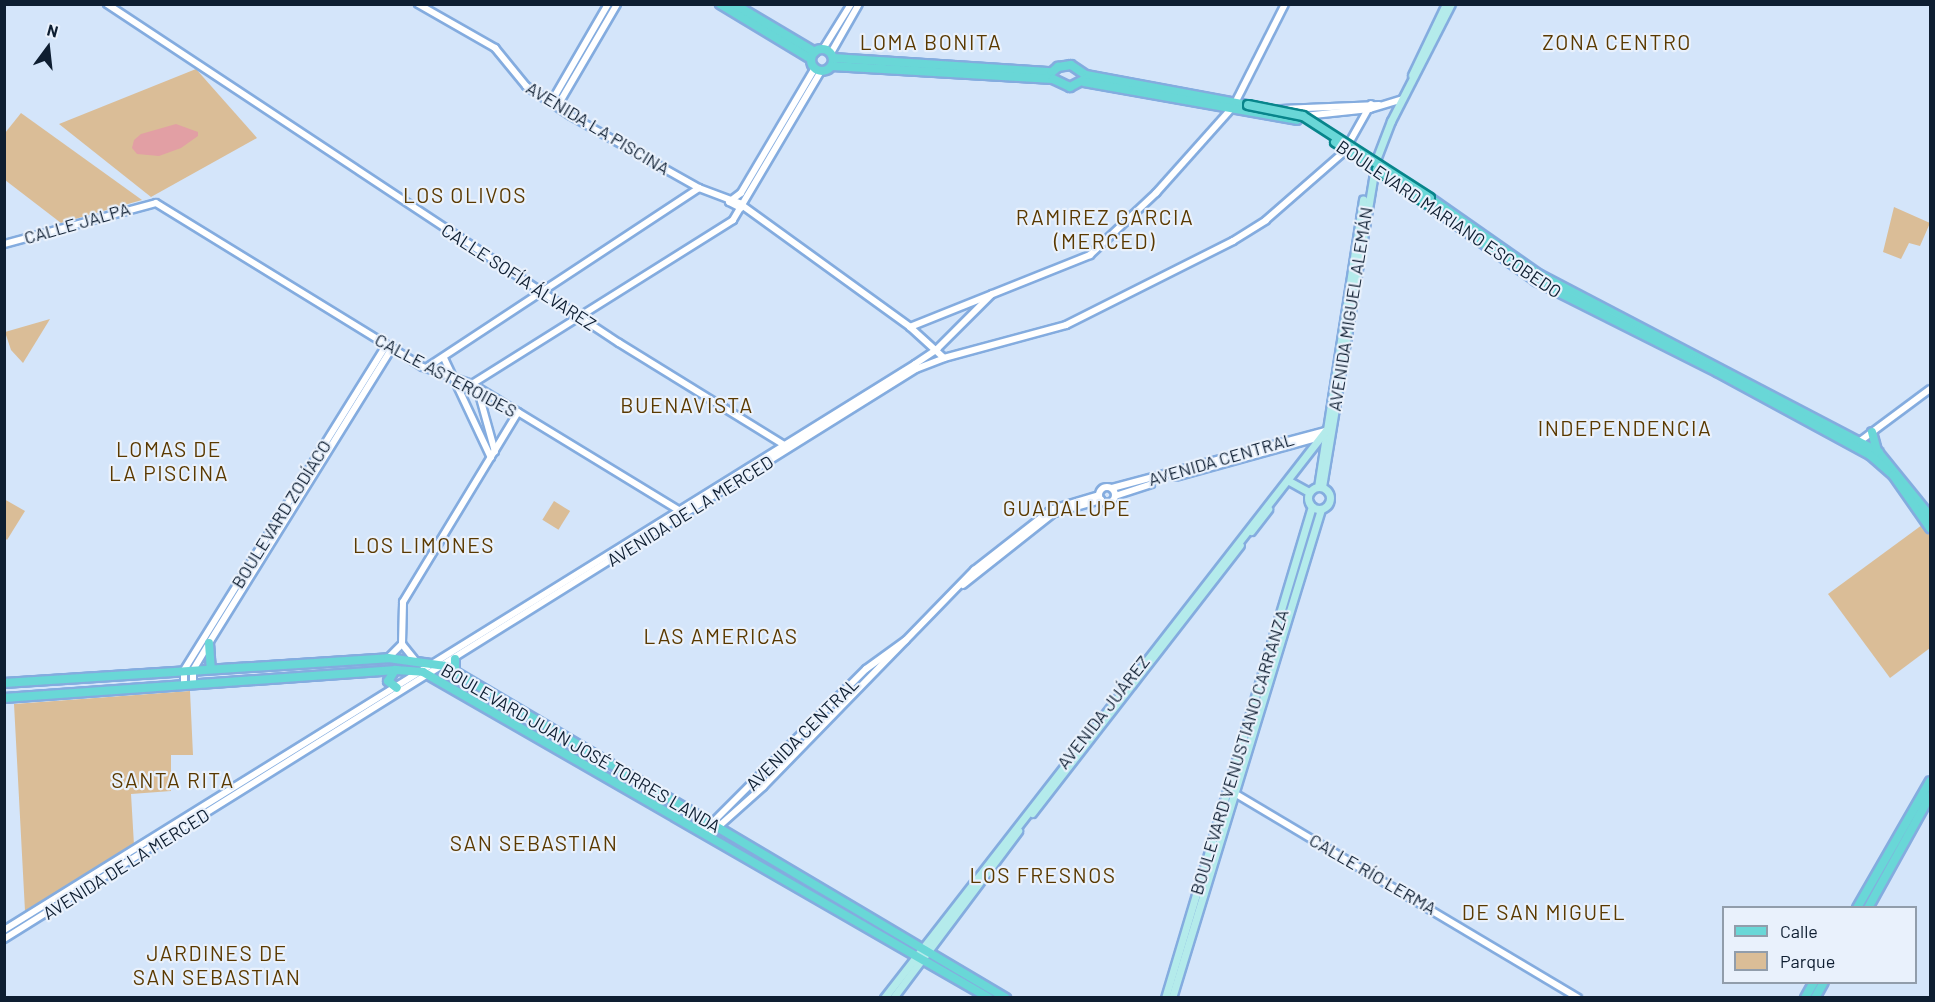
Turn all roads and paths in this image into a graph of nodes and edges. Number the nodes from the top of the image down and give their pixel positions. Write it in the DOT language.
graph roads {
  1 [pos="107,4"];
  2 [pos="418,4"];
  3 [pos="608,4"];
  4 [pos="617,4"];
  5 [pos="720,4"];
  6 [pos="734,4"];
  7 [pos="851,4"];
  8 [pos="859,4"];
  9 [pos="1285,4"];
  10 [pos="1446,4"];
  11 [pos="1451,4"];
  12 [pos="824,56"];
  13 [pos="818,70"];
  14 [pos="1052,76"];
  15 [pos="1085,79"];
  16 [pos="550,99"];
  17 [pos="1401,100"];
  18 [pos="1234,104"];
  19 [pos="561,106"];
  20 [pos="1373,106"];
  21 [pos="1294,119"];
  22 [pos="699,188"];
  23 [pos="1428,200"];
  24 [pos="150,202"];
  25 [pos="729,202"];
  26 [pos="741,208"];
  27 [pos="4,244"];
  28 [pos="1358,258"];
  29 [pos="1366,263"];
  30 [pos="543,292"];
  31 [pos="992,294"];
  32 [pos="580,316"];
  33 [pos="910,327"];
  34 [pos="389,346"];
  35 [pos="937,349"];
  36 [pos="444,358"];
  37 [pos="944,358"];
  38 [pos="426,368"];
  39 [pos="453,376"];
  40 [pos="475,386"];
  41 [pos="1930,389"];
  42 [pos="518,412"];
  43 [pos="1872,432"];
  44 [pos="1327,434"];
  45 [pos="1857,443"];
  46 [pos="784,445"];
  47 [pos="1878,452"];
  48 [pos="493,455"];
  49 [pos="1289,480"];
  50 [pos="1320,487"];
  51 [pos="1112,488"];
  52 [pos="1309,492"];
  53 [pos="1114,496"];
  54 [pos="1100,497"];
  55 [pos="1312,506"];
  56 [pos="1321,509"];
  57 [pos="680,511"];
  58 [pos="1929,519"];
  59 [pos="906,640"];
  60 [pos="209,644"];
  61 [pos="402,644"];
  62 [pos="388,658"];
  63 [pos="414,659"];
  64 [pos="454,659"];
  65 [pos="436,663"];
  66 [pos="445,666"];
  67 [pos="211,669"];
  68 [pos="866,669"];
  69 [pos="184,670"];
  70 [pos="193,670"];
  71 [pos="396,670"];
  72 [pos="426,673"];
  73 [pos="455,673"];
  74 [pos="872,676"];
  75 [pos="4,682"];
  76 [pos="189,685"];
  77 [pos="397,688"];
  78 [pos="4,698"];
  79 [pos="522,712"];
  80 [pos="532,719"];
  81 [pos="513,723"];
  82 [pos="525,730"];
  83 [pos="1930,781"];
  84 [pos="1231,792"];
  85 [pos="1930,796"];
  86 [pos="726,810"];
  87 [pos="732,816"];
  88 [pos="716,825"];
  89 [pos="705,834"];
  90 [pos="747,847"];
  91 [pos="793,869"];
  92 [pos="1858,906"];
  93 [pos="1869,906"];
  94 [pos="4,930"];
  95 [pos="4,939"];
  96 [pos="924,950"];
  97 [pos="918,958"];
  98 [pos="1813,984"];
  99 [pos="1823,984"];
  100 [pos="884,998"];
  101 [pos="893,998"];
  102 [pos="989,998"];
  103 [pos="1006,998"];
  104 [pos="1165,998"];
  105 [pos="1172,998"];
  106 [pos="1578,998"];
  107 [pos="1805,998"];
  108 [pos="1815,998"];
  1 -- 30 [label="street, CALLE SOFÍA ÁLVAREZ"];
  2 -- 16 [label="street, AVENIDA LA PISCINA"];
  3 -- 16 [label="street"];
  4 -- 19 [label="street"];
  5 -- 12 [label="main road"];
  6 -- 12 [label="main road"];
  7 -- 12 [label="street"];
  8 -- 12 [label="street"];
  9 -- 18 [label="street"];
  10 -- 17 [label="main road, AVENIDA MIGUEL ALEMÁN"];
  11 -- 17 [label="main road, AVENIDA MIGUEL ALEMÁN"];
  12 -- 13 [label="main road"];
  12 -- 13 [label="main road"];
  12 -- 14 [label="main road"];
  13 -- 25 [label="street"];
  13 -- 26 [label="street"];
  14 -- 15 [label="main road"];
  14 -- 15 [label="main road"];
  15 -- 18 [label="main road, BOULEVARD MARIANO ESCOBEDO"];
  16 -- 19 [label="street, AVENIDA LA PISCINA"];
  17 -- 20 [label="street"];
  17 -- 28 [label="main road, AVENIDA MIGUEL ALEMÁN"];
  17 -- 44 [label="main road, AVENIDA MIGUEL ALEMÁN"];
  18 -- 20 [label="street"];
  18 -- 21 [label="main road, BOULEVARD MARIANO ESCOBEDO"];
  18 -- 23 [label="main road, BOULEVARD MARIANO ESCOBEDO, bridge"];
  18 -- 31 [label="street"];
  19 -- 22 [label="street, AVENIDA LA PISCINA"];
  20 -- 21 [label="street"];
  20 -- 37 [label="street, AVENIDA DE LA MERCED"];
  21 -- 23 [label="main road, BOULEVARD MARIANO ESCOBEDO, bridge"];
  22 -- 25 [label="street, AVENIDA LA PISCINA"];
  22 -- 30 [label="street"];
  23 -- 45 [label="main road, BOULEVARD MARIANO ESCOBEDO"];
  24 -- 27 [label="street, CALLE JALPA"];
  24 -- 34 [label="street, CALLE ASTEROIDES"];
  25 -- 26 [label="street, AVENIDA LA PISCINA"];
  26 -- 32 [label="street"];
  26 -- 33 [label="street, AVENIDA LA PISCINA"];
  28 -- 29 [label="main road"];
  28 -- 44 [label="main road, AVENIDA MIGUEL ALEMÁN"];
  30 -- 32 [label="street, CALLE SOFÍA ÁLVAREZ"];
  30 -- 36 [label="street"];
  31 -- 33 [label="street"];
  31 -- 35 [label="street, AVENIDA DE LA MERCED"];
  32 -- 40 [label="street"];
  32 -- 46 [label="street, CALLE SOFÍA ÁLVAREZ"];
  33 -- 35 [label="street, AVENIDA LA PISCINA"];
  34 -- 38 [label="street, CALLE ASTEROIDES"];
  34 -- 60 [label="street, BOULEVARD ZODÍACO"];
  34 -- 69 [label="street, BOULEVARD ZODÍACO"];
  35 -- 37 [label="street, AVENIDA LA PISCINA"];
  35 -- 46 [label="street, AVENIDA DE LA MERCED"];
  36 -- 38 [label="street"];
  36 -- 39 [label="street"];
  37 -- 64 [label="street, AVENIDA DE LA MERCED"];
  38 -- 39 [label="street, CALLE ASTEROIDES"];
  39 -- 40 [label="street, CALLE ASTEROIDES"];
  39 -- 48 [label="street"];
  40 -- 42 [label="street, CALLE ASTEROIDES"];
  40 -- 48 [label="street"];
  41 -- 43 [label="street"];
  42 -- 48 [label="street"];
  42 -- 57 [label="street, CALLE ASTEROIDES"];
  43 -- 45 [label="street"];
  43 -- 47 [label="main road"];
  44 -- 49 [label="main road, AVENIDA JUÁREZ"];
  44 -- 50 [label="main road, AVENIDA MIGUEL ALEMÁN"];
  44 -- 51 [label="street, AVENIDA CENTRAL"];
  44 -- 53 [label="street, AVENIDA CENTRAL"];
  44 -- 96 [label="main road, AVENIDA JUÁREZ"];
  45 -- 47 [label="main road, BOULEVARD MARIANO ESCOBEDO"];
  45 -- 58 [label="main road, BOULEVARD MARIANO ESCOBEDO"];
  46 -- 57 [label="street, AVENIDA DE LA MERCED"];
  47 -- 58 [label="main road, BOULEVARD MARIANO ESCOBEDO"];
  48 -- 61 [label="street"];
  49 -- 52 [label="main road"];
  49 -- 96 [label="main road, AVENIDA JUÁREZ"];
  50 -- 52 [label="main road"];
  50 -- 56 [label="main road, AVENIDA MIGUEL ALEMÁN"];
  51 -- 53 [label="street"];
  51 -- 54 [label="street"];
  52 -- 55 [label="main road"];
  53 -- 54 [label="street"];
  54 -- 59 [label="street, AVENIDA CENTRAL"];
  55 -- 56 [label="main road"];
  55 -- 84 [label="main road, BOULEVARD VENUSTIANO CARRANZA"];
  56 -- 84 [label="main road, BOULEVARD VENUSTIANO CARRANZA"];
  57 -- 65 [label="street, AVENIDA DE LA MERCED"];
  59 -- 68 [label="street, AVENIDA CENTRAL"];
  59 -- 74 [label="street, AVENIDA CENTRAL"];
  60 -- 67 [label="main road"];
  60 -- 70 [label="street, BOULEVARD ZODÍACO"];
  61 -- 62 [label="street"];
  61 -- 63 [label="street"];
  62 -- 63 [label="main road, BOULEVARD JUAN JOSÉ TORRES LANDA"];
  62 -- 67 [label="main road, BOULEVARD JUAN JOSÉ TORRES LANDA"];
  63 -- 65 [label="main road, BOULEVARD JUAN JOSÉ TORRES LANDA"];
  64 -- 66 [label="street, AVENIDA DE LA MERCED"];
  64 -- 73 [label="main road"];
  65 -- 66 [label="main road, BOULEVARD JUAN JOSÉ TORRES LANDA"];
  65 -- 72 [label="street, AVENIDA DE LA MERCED"];
  66 -- 72 [label="street, AVENIDA DE LA MERCED"];
  66 -- 73 [label="main road, BOULEVARD JUAN JOSÉ TORRES LANDA"];
  67 -- 70 [label="main road, BOULEVARD JUAN JOSÉ TORRES LANDA"];
  68 -- 74 [label="street"];
  68 -- 86 [label="street, AVENIDA CENTRAL"];
  69 -- 70 [label="main road, BOULEVARD JUAN JOSÉ TORRES LANDA"];
  69 -- 75 [label="main road, BOULEVARD JUAN JOSÉ TORRES LANDA"];
  69 -- 76 [label="street"];
  70 -- 76 [label="street"];
  71 -- 72 [label="main road, BOULEVARD JUAN JOSÉ TORRES LANDA"];
  71 -- 76 [label="main road, BOULEVARD JUAN JOSÉ TORRES LANDA"];
  71 -- 77 [label="main road"];
  72 -- 77 [label="street, AVENIDA DE LA MERCED"];
  72 -- 81 [label="main road, BOULEVARD JUAN JOSÉ TORRES LANDA"];
  72 -- 95 [label="street, AVENIDA DE LA MERCED"];
  73 -- 79 [label="main road, BOULEVARD JUAN JOSÉ TORRES LANDA"];
  74 -- 87 [label="street, AVENIDA CENTRAL"];
  76 -- 78 [label="main road, BOULEVARD JUAN JOSÉ TORRES LANDA"];
  77 -- 94 [label="street, AVENIDA DE LA MERCED"];
  79 -- 80 [label="main road, BOULEVARD JUAN JOSÉ TORRES LANDA"];
  79 -- 81 [label="main road"];
  80 -- 82 [label="main road"];
  80 -- 88 [label="main road, BOULEVARD JUAN JOSÉ TORRES LANDA"];
  81 -- 82 [label="main road, BOULEVARD JUAN JOSÉ TORRES LANDA"];
  82 -- 89 [label="main road, BOULEVARD JUAN JOSÉ TORRES LANDA"];
  83 -- 92 [label="main road"];
  84 -- 104 [label="main road, BOULEVARD VENUSTIANO CARRANZA"];
  84 -- 105 [label="main road, BOULEVARD VENUSTIANO CARRANZA"];
  84 -- 106 [label="street, CALLE RÍO LERMA"];
  85 -- 93 [label="main road"];
  86 -- 87 [label="street"];
  86 -- 88 [label="street, AVENIDA CENTRAL"];
  87 -- 88 [label="street, AVENIDA CENTRAL"];
  88 -- 89 [label="street, AVENIDA CENTRAL"];
  88 -- 91 [label="main road, BOULEVARD JUAN JOSÉ TORRES LANDA"];
  89 -- 97 [label="main road, BOULEVARD JUAN JOSÉ TORRES LANDA"];
  90 -- 91 [label="main road"];
  91 -- 96 [label="main road, BOULEVARD JUAN JOSÉ TORRES LANDA"];
  96 -- 97 [label="main road, AVENIDA JUÁREZ"];
  96 -- 103 [label="main road, BOULEVARD JUAN JOSÉ TORRES LANDA"];
  97 -- 100 [label="main road, AVENIDA JUÁREZ"];
  97 -- 101 [label="main road, AVENIDA JUÁREZ"];
  97 -- 102 [label="main road, BOULEVARD JUAN JOSÉ TORRES LANDA"];
  98 -- 107 [label="main road"];
  99 -- 108 [label="main road"];
}
